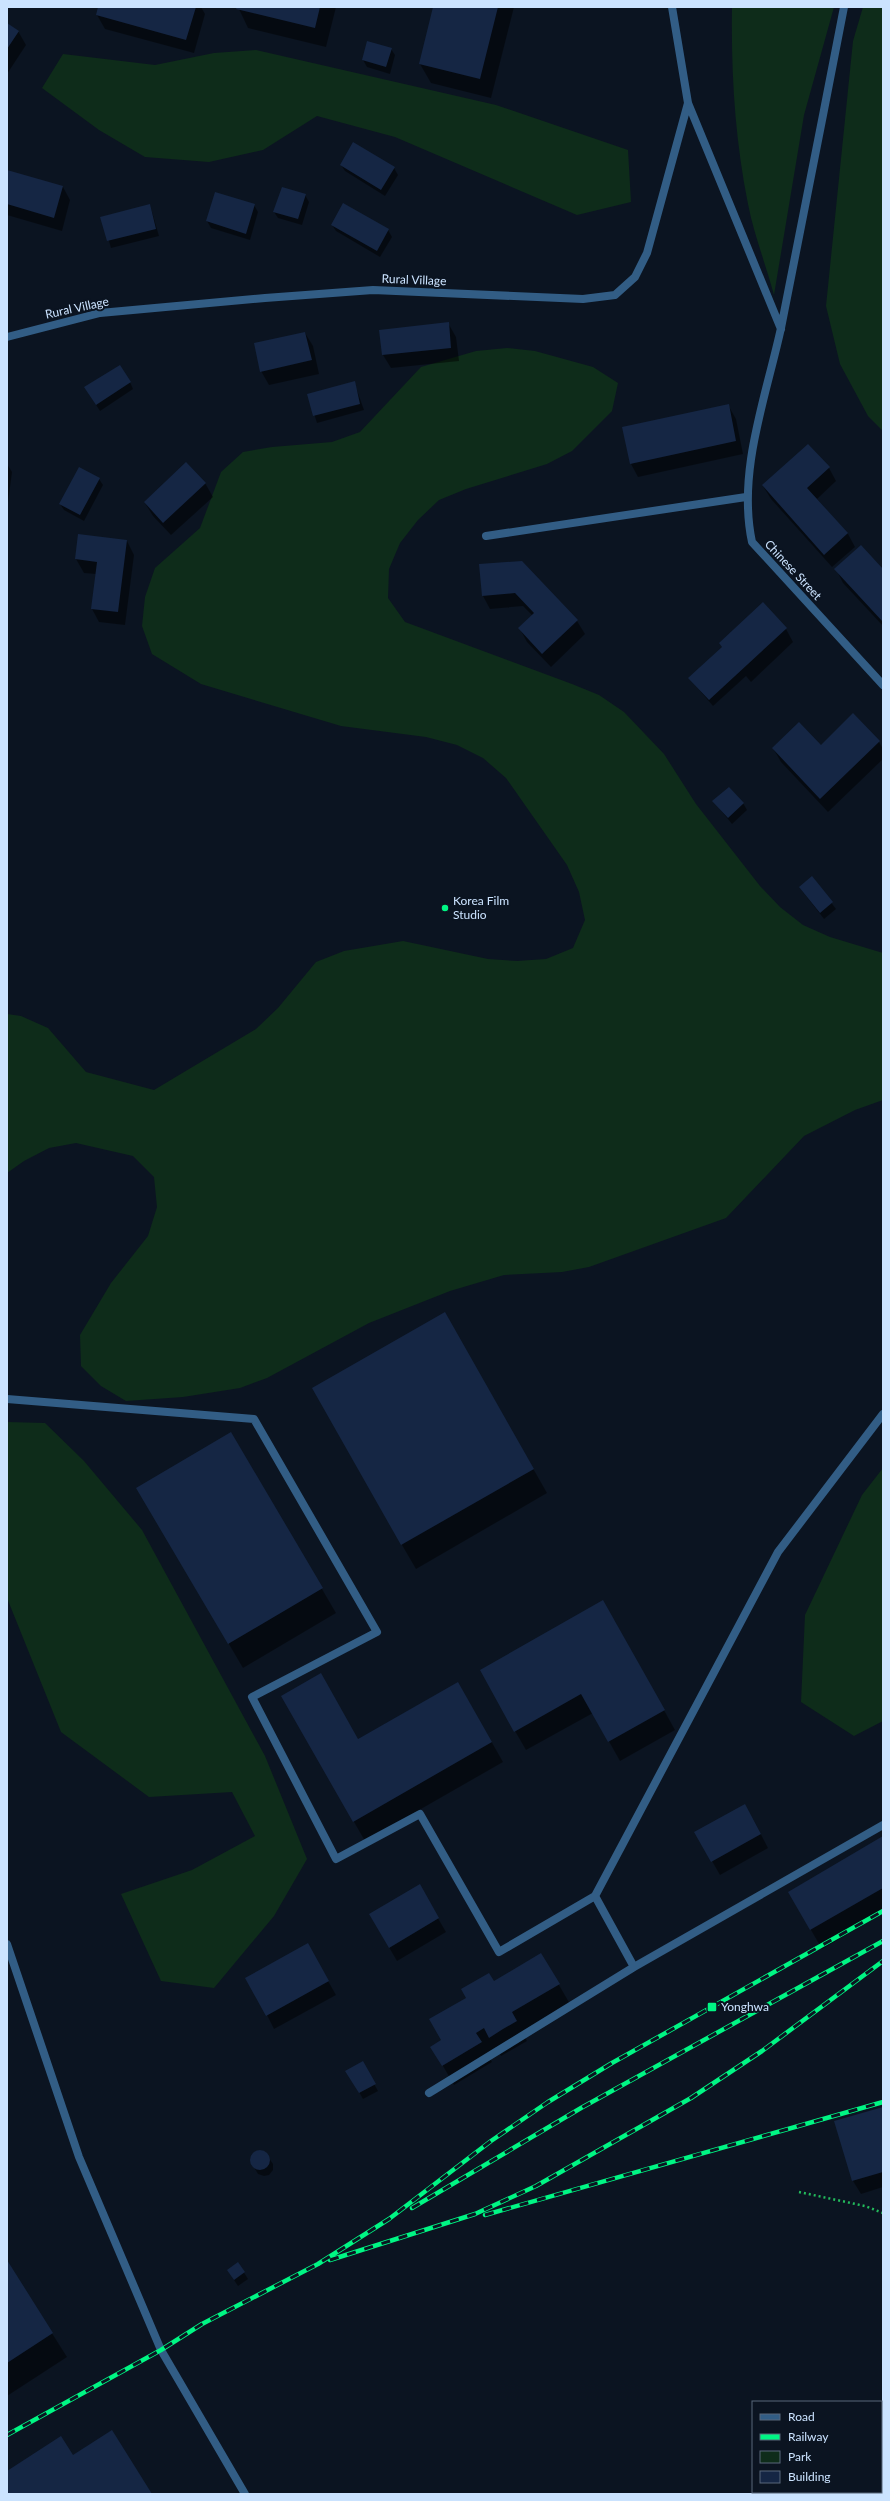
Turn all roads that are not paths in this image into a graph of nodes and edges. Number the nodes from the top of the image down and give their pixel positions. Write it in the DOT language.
graph roads {
  1 [pos="672,7"];
  2 [pos="844,7"];
  3 [pos="688,103"];
  4 [pos="780,329"];
  5 [pos="7,337"];
  6 [pos="746,496"];
  7 [pos="486,536"];
  8 [pos="883,685"];
  9 [pos="7,1400"];
  10 [pos="883,1414"];
  11 [pos="883,1825"];
  12 [pos="595,1896"];
  13 [pos="7,1944"];
  14 [pos="634,1967"];
  15 [pos="429,2093"];
  16 [pos="246,2494"];
  1 -- 3 [label="street"];
  2 -- 4 [label="street, Chinese Street"];
  3 -- 4 [label="street"];
  3 -- 5 [label="street, Rural Village"];
  4 -- 6 [label="street, Chinese Street"];
  6 -- 7 [label="street"];
  6 -- 8 [label="street, Chinese Street"];
  9 -- 12 [label="street"];
  10 -- 12 [label="street"];
  11 -- 14 [label="street"];
  12 -- 14 [label="street"];
  13 -- 16 [label="street"];
  14 -- 15 [label="street"];
}
